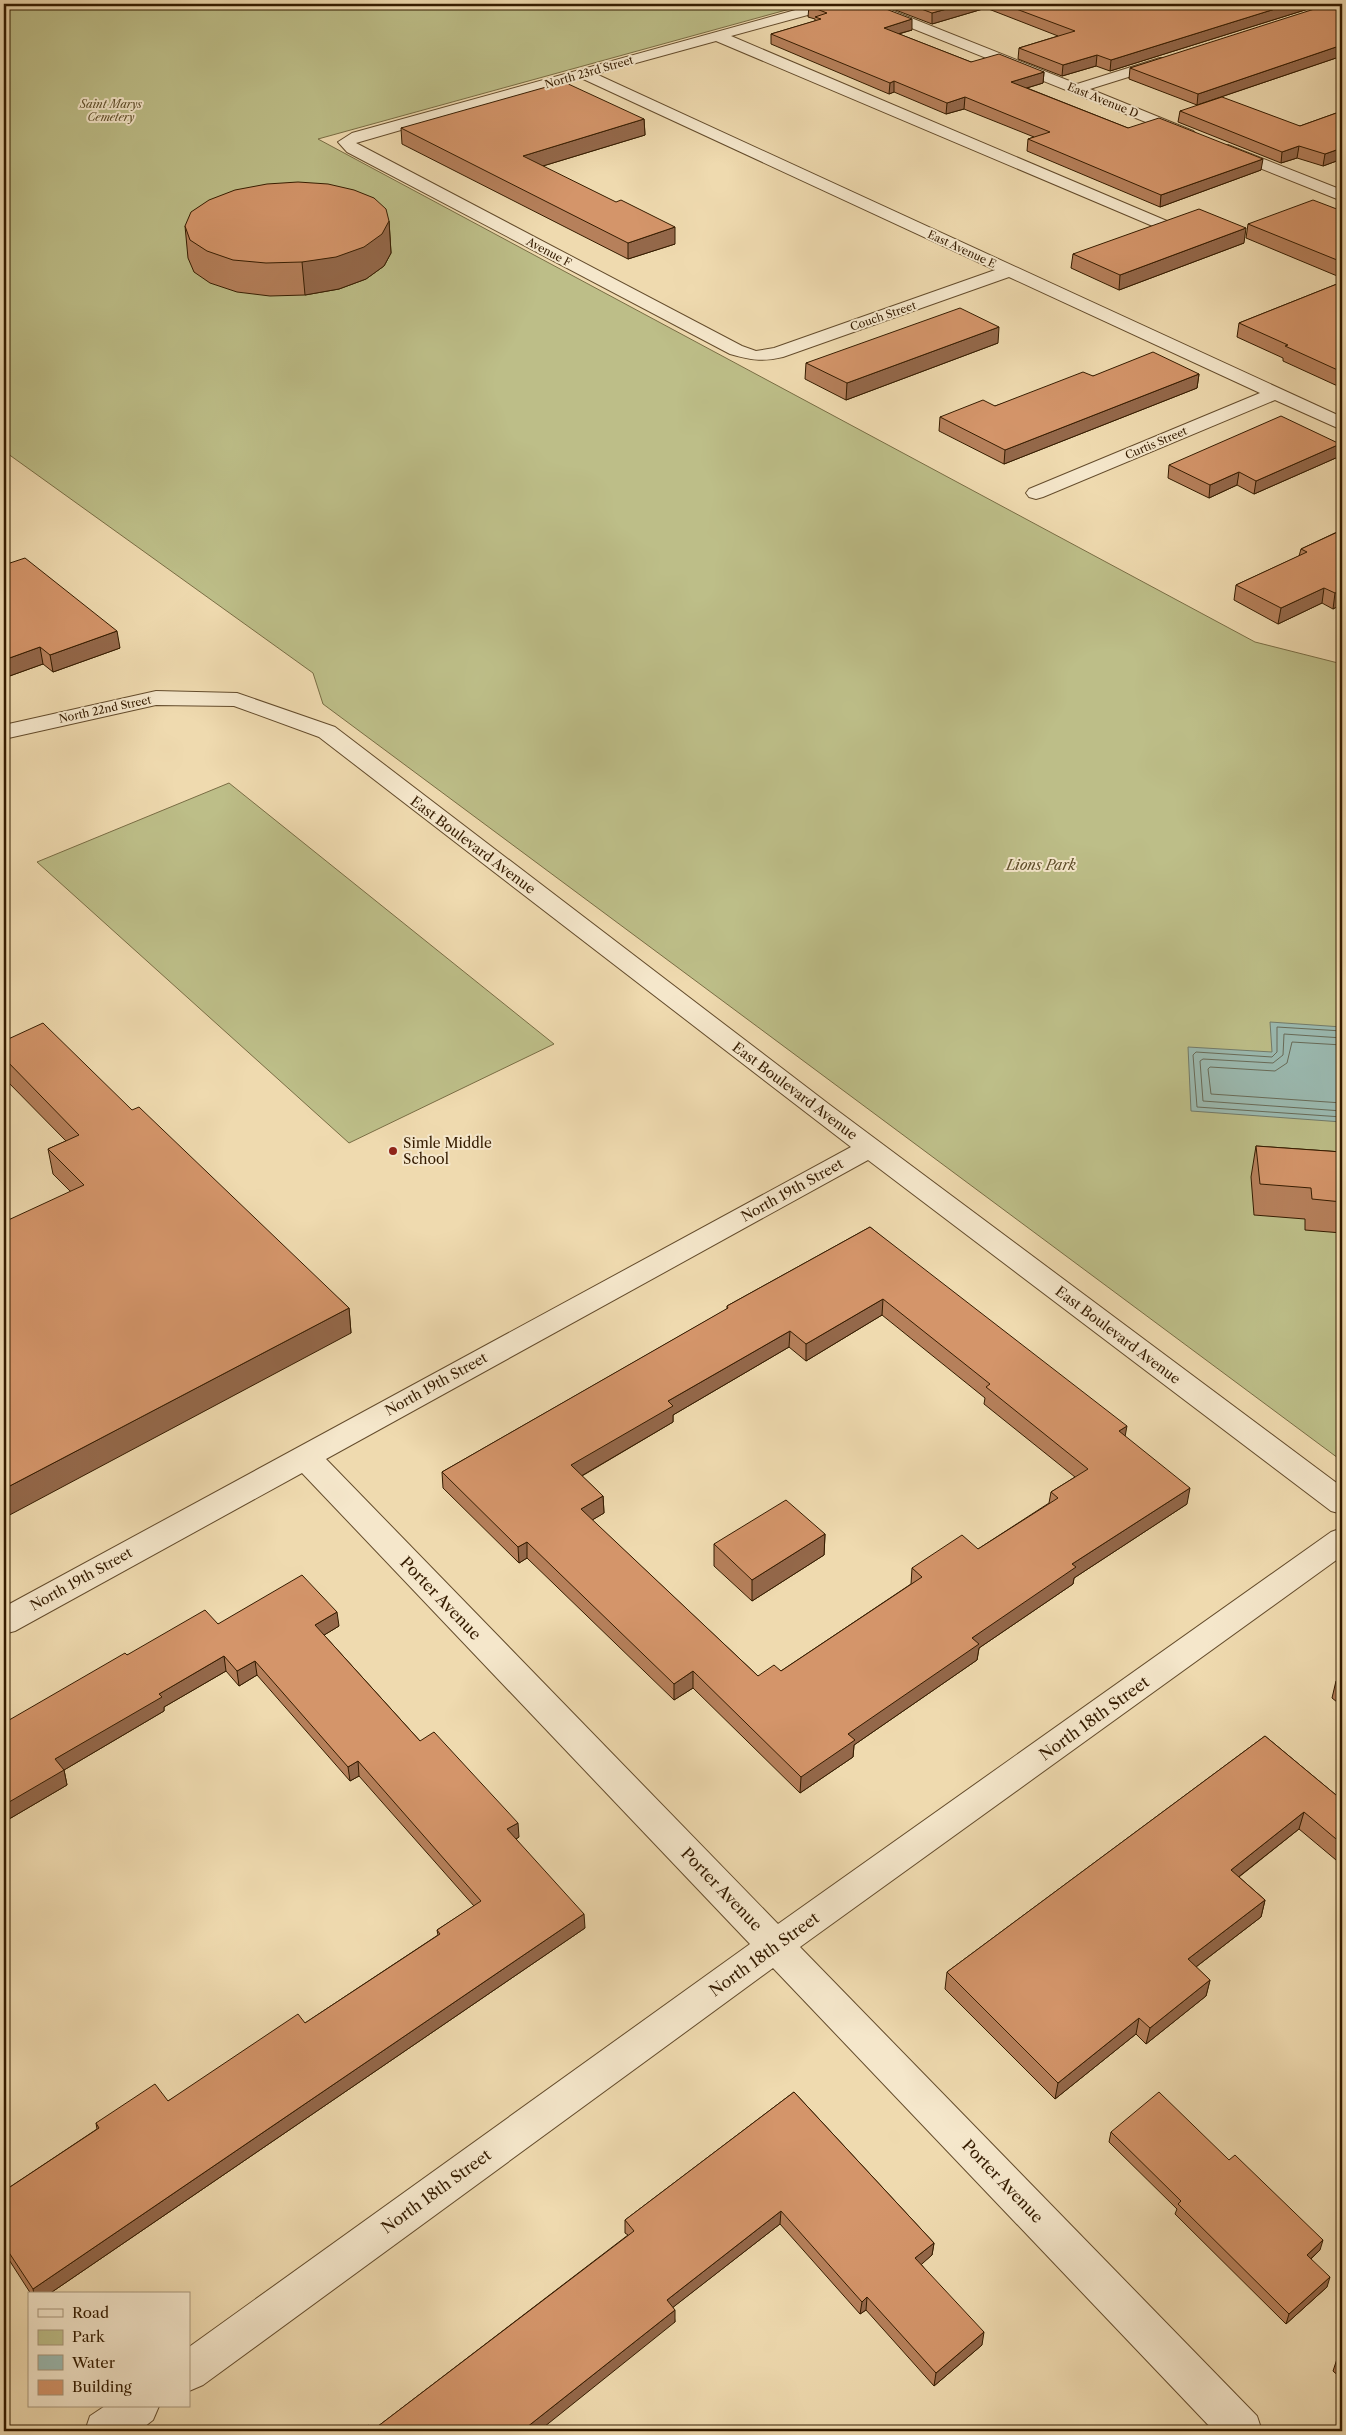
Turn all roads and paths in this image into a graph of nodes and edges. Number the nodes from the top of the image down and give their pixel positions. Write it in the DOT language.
graph roads {
  1 [pos="832,4"];
  2 [pos="864,4"];
  3 [pos="718,36"];
  4 [pos="1179,56"];
  5 [pos="582,74"];
  6 [pos="1076,89"];
  7 [pos="346,142"];
  8 [pos="1340,194"];
  9 [pos="1161,224"];
  10 [pos="1010,271"];
  11 [pos="755,356"];
  12 [pos="1275,393"];
  13 [pos="1342,424"];
  14 [pos="1036,492"];
  15 [pos="237,700"];
  16 [pos="4,732"];
  17 [pos="869,1148"];
  18 [pos="305,1457"];
  19 [pos="1342,1503"];
  20 [pos="1342,1540"];
  21 [pos="4,1622"];
  22 [pos="776,1945"];
  23 [pos="190,2369"];
  24 [pos="136,2408"];
  25 [pos="105,2431"];
  26 [pos="1242,2431"];
  1 -- 3 [label="street, North 23rd Street"];
  2 -- 6 [label="street, East Avenue D"];
  3 -- 5 [label="street, North 23rd Street"];
  3 -- 9 [label="street"];
  4 -- 6 [label="street"];
  5 -- 7 [label="street, North 23rd Street"];
  5 -- 10 [label="street, East Avenue E"];
  6 -- 8 [label="street, East Avenue D"];
  7 -- 11 [label="street, Avenue F"];
  10 -- 11 [label="street, Couch Street"];
  10 -- 12 [label="street, East Avenue E"];
  12 -- 13 [label="street, East Avenue E"];
  12 -- 14 [label="street, Curtis Street"];
  15 -- 16 [label="street, North 22nd Street"];
  15 -- 17 [label="street, East Boulevard Avenue"];
  17 -- 18 [label="street, North 19th Street"];
  17 -- 19 [label="street, East Boulevard Avenue"];
  18 -- 21 [label="street, North 19th Street"];
  18 -- 22 [label="street, Porter Avenue"];
  20 -- 22 [label="street, North 18th Street"];
  22 -- 23 [label="street, North 18th Street"];
  22 -- 26 [label="street, Porter Avenue"];
  24 -- 25 [label="street"];
}
